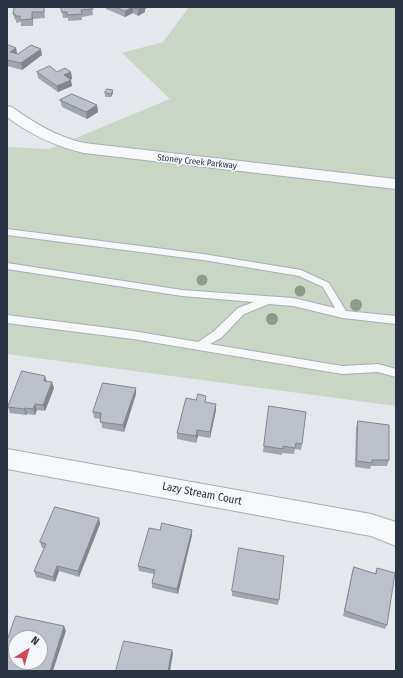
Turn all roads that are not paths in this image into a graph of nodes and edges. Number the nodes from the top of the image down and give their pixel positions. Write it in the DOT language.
graph roads {
  1 [pos="7,110"];
  2 [pos="396,184"];
  3 [pos="7,232"];
  4 [pos="7,266"];
  5 [pos="269,301"];
  6 [pos="343,314"];
  7 [pos="7,318"];
  8 [pos="396,320"];
  9 [pos="199,346"];
  10 [pos="396,373"];
  11 [pos="7,459"];
  12 [pos="396,534"];
  1 -- 2 [label="street, Stoney Creek Parkway"];
  3 -- 6 [label="lane"];
  4 -- 5 [label="lane"];
  5 -- 6 [label="lane"];
  5 -- 9 [label="lane"];
  6 -- 8 [label="lane"];
  7 -- 9 [label="lane"];
  9 -- 10 [label="lane"];
  11 -- 12 [label="street, Lazy Stream Court"];
}
